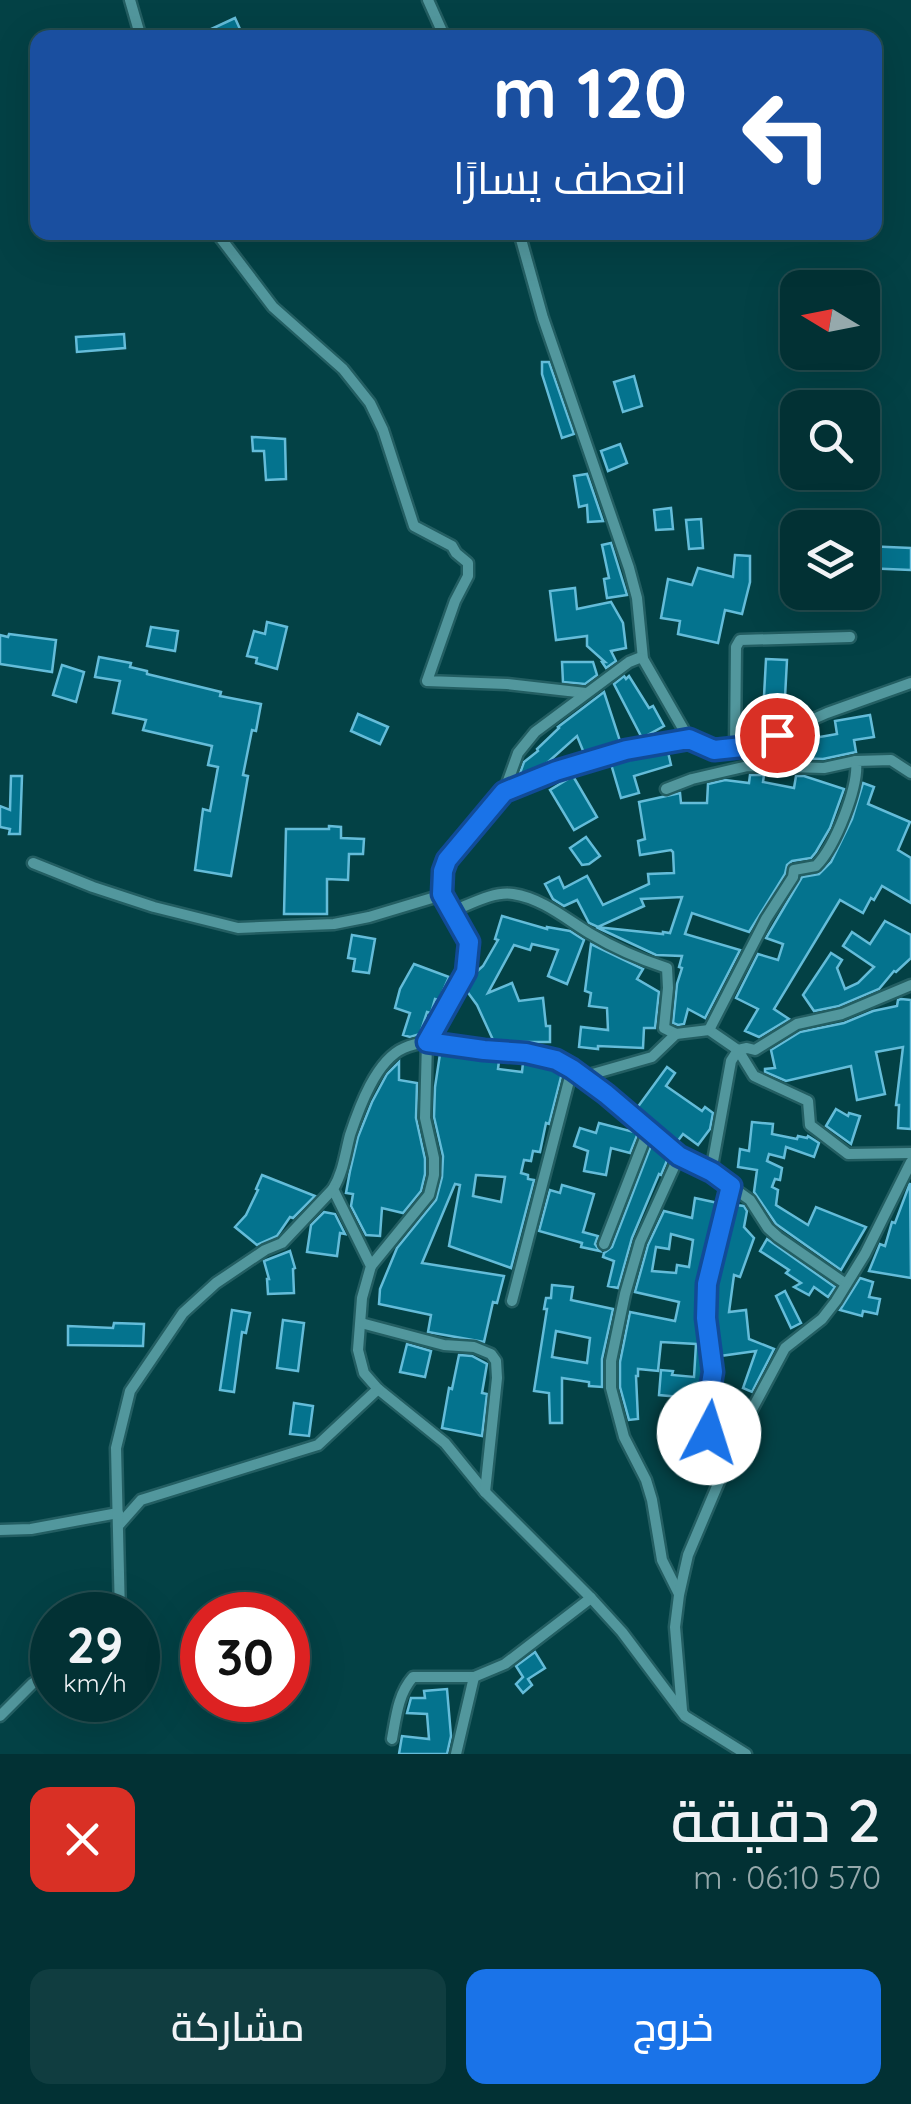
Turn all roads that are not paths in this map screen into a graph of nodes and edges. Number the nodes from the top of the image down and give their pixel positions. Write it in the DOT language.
graph roads {
  1 [pos="130,0"];
  2 [pos="428,0"];
  3 [pos="138,30"];
  4 [pos="441,30"];
  5 [pos="222,240"];
  6 [pos="520,240"];
  7 [pos="850,637"];
  8 [pos="644,659"];
  9 [pos="911,684"];
  10 [pos="587,694"];
  11 [pos="689,739"];
  12 [pos="734,748"];
  13 [pos="856,760"];
  14 [pos="911,772"];
  15 [pos="666,789"];
  16 [pos="504,792"];
  17 [pos="34,863"];
  18 [pos="442,894"];
  19 [pos="453,911"];
  20 [pos="911,985"];
  21 [pos="709,1030"];
  22 [pos="676,1034"];
  23 [pos="427,1042"];
  24 [pos="738,1050"];
  25 [pos="577,1073"];
  26 [pos="648,1128"];
  27 [pos="911,1153"];
  28 [pos="679,1156"];
  29 [pos="911,1162"];
  30 [pos="712,1172"];
  31 [pos="731,1186"];
  32 [pos="333,1189"];
  33 [pos="604,1244"];
  34 [pos="370,1266"];
  35 [pos="846,1284"];
  36 [pos="512,1301"];
  37 [pos="361,1323"];
  38 [pos="378,1389"];
  39 [pos="727,1463"];
  40 [pos="485,1492"];
  41 [pos="118,1513"];
  42 [pos="118,1526"];
  43 [pos="0,1530"];
  44 [pos="119,1592"];
  45 [pos="679,1595"];
  46 [pos="591,1598"];
  47 [pos="474,1677"];
  48 [pos="30,1686"];
  49 [pos="682,1712"];
  50 [pos="0,1716"];
  51 [pos="392,1739"];
  52 [pos="456,1754"];
  53 [pos="746,1754"];
  1 -- 3 [label="street"];
  2 -- 4 [label="street"];
  5 -- 10 [label="street"];
  6 -- 8 [label="street"];
  7 -- 12 [label="street"];
  8 -- 10 [label="street"];
  8 -- 11 [label="street"];
  9 -- 12 [label="street"];
  10 -- 16 [label="street"];
  11 -- 12 [label="street"];
  11 -- 16 [label="street"];
  13 -- 14 [label="street"];
  13 -- 15 [label="street"];
  13 -- 21 [label="street"];
  16 -- 18 [label="street"];
  17 -- 18 [label="street"];
  18 -- 19 [label="street"];
  19 -- 22 [label="street"];
  19 -- 23 [label="street"];
  20 -- 24 [label="street"];
  21 -- 22 [label="street"];
  21 -- 24 [label="street"];
  22 -- 25 [label="street"];
  23 -- 25 [label="street"];
  23 -- 32 [label="street"];
  23 -- 34 [label="street"];
  24 -- 27 [label="street"];
  24 -- 30 [label="street"];
  25 -- 26 [label="street"];
  25 -- 36 [label="street"];
  26 -- 28 [label="street"];
  26 -- 33 [label="street"];
  28 -- 30 [label="street"];
  28 -- 45 [label="street"];
  29 -- 35 [label="street"];
  30 -- 31 [label="street"];
  31 -- 35 [label="street"];
  31 -- 39 [label="street"];
  32 -- 34 [label="street"];
  32 -- 41 [label="street"];
  34 -- 37 [label="street"];
  35 -- 39 [label="street"];
  37 -- 38 [label="street"];
  37 -- 40 [label="street"];
  38 -- 40 [label="street"];
  38 -- 42 [label="street"];
  39 -- 45 [label="street"];
  40 -- 46 [label="street"];
  41 -- 42 [label="street"];
  41 -- 43 [label="street"];
  42 -- 44 [label="street"];
  45 -- 49 [label="street"];
  46 -- 47 [label="street"];
  46 -- 49 [label="street"];
  47 -- 51 [label="street"];
  47 -- 52 [label="street"];
  48 -- 50 [label="street"];
  49 -- 53 [label="street"];
}
